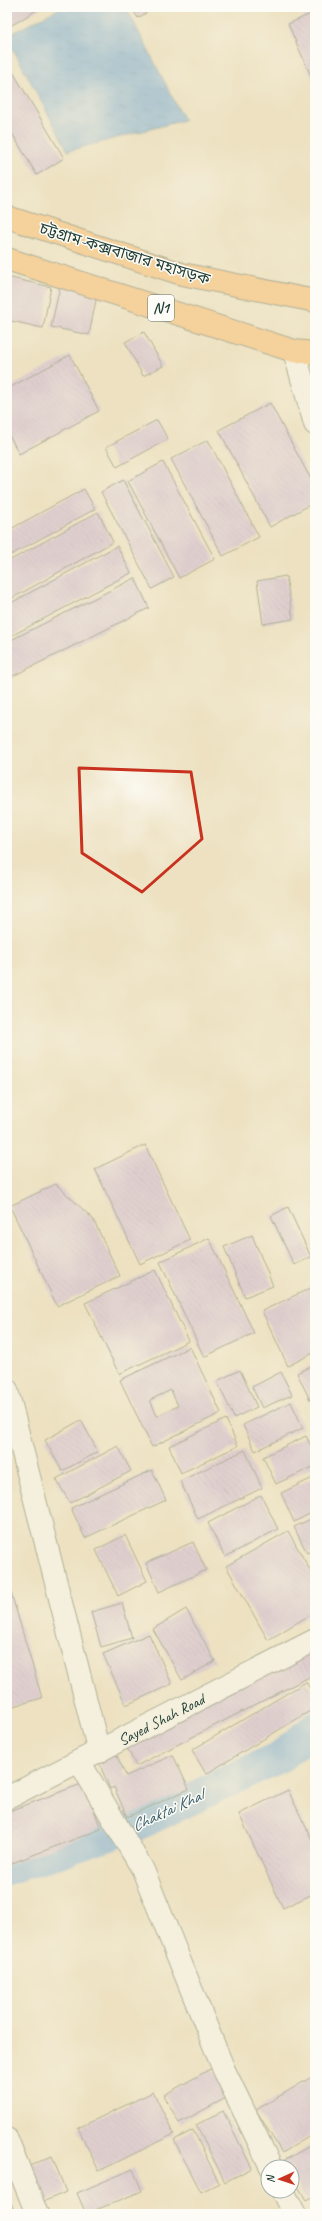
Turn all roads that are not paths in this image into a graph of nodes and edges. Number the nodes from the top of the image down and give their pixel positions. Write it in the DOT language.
graph roads {
  1 [pos="7,217"];
  2 [pos="7,259"];
  3 [pos="315,301"];
  4 [pos="294,351"];
  5 [pos="315,353"];
  6 [pos="315,424"];
  7 [pos="7,1390"];
  8 [pos="315,1640"];
  9 [pos="89,1756"];
  10 [pos="7,1798"];
  11 [pos="7,2139"];
  12 [pos="268,2159"];
  13 [pos="287,2199"];
  14 [pos="38,2214"];
  15 [pos="294,2214"];
  1 -- 3 [label="highway, চট্টগ্রাম-কক্সবাজার মহাসড়ক / N1"];
  2 -- 4 [label="highway, N1"];
  4 -- 5 [label="highway, N1"];
  4 -- 6 [label="street"];
  7 -- 9 [label="street"];
  8 -- 9 [label="street, Sayed Shah Road"];
  9 -- 10 [label="street, Sayed Shah Road"];
  9 -- 12 [label="street"];
  11 -- 14 [label="street"];
  13 -- 15 [label="street"];
}
